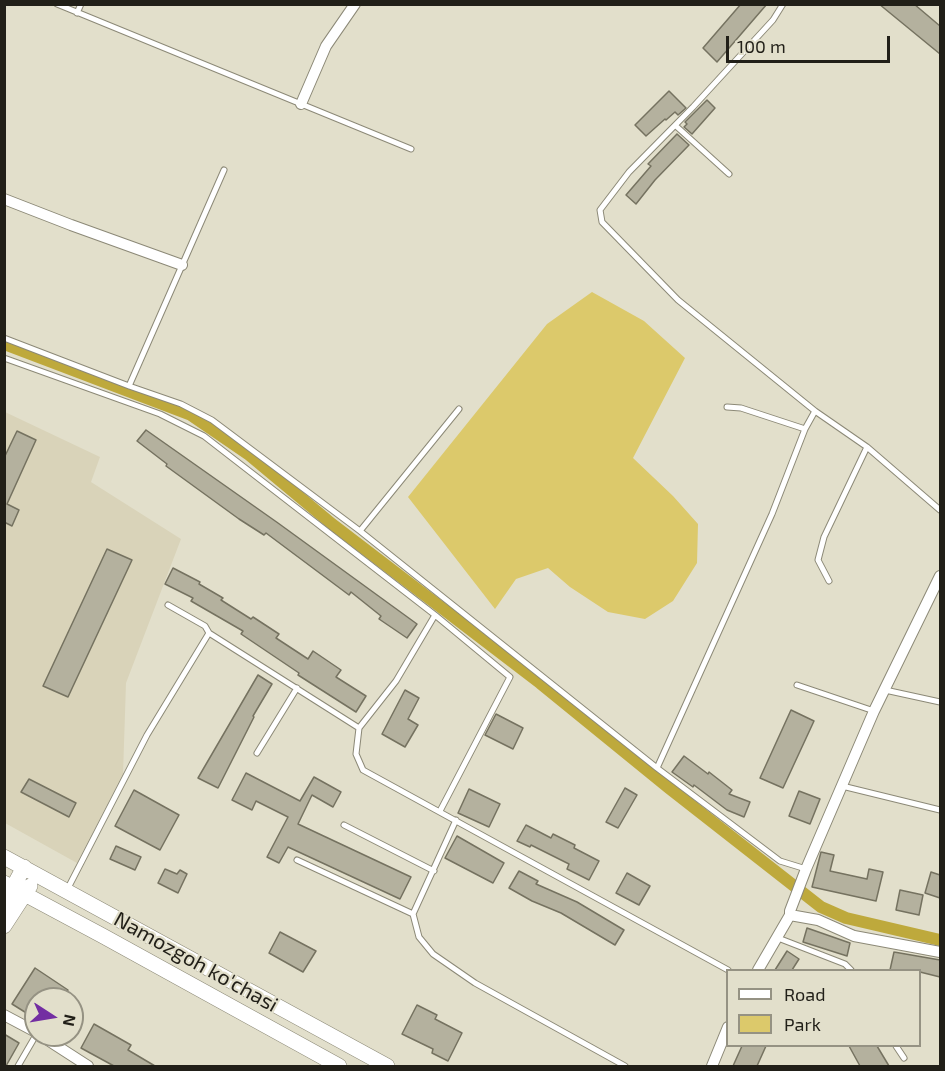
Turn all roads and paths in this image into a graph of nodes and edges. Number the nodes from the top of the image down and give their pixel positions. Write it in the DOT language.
graph roads {
  1 [pos="57,4"];
  2 [pos="81,4"];
  3 [pos="355,4"];
  4 [pos="783,4"];
  5 [pos="77,13"];
  6 [pos="301,104"];
  7 [pos="675,126"];
  8 [pos="411,149"];
  9 [pos="224,170"];
  10 [pos="729,174"];
  11 [pos="4,198"];
  12 [pos="182,265"];
  13 [pos="4,338"];
  14 [pos="4,358"];
  15 [pos="129,386"];
  16 [pos="727,407"];
  17 [pos="459,409"];
  18 [pos="815,411"];
  19 [pos="806,429"];
  20 [pos="867,447"];
  21 [pos="940,510"];
  22 [pos="360,531"];
  23 [pos="940,576"];
  24 [pos="829,582"];
  25 [pos="168,605"];
  26 [pos="435,615"];
  27 [pos="209,633"];
  28 [pos="796,685"];
  29 [pos="297,688"];
  30 [pos="885,690"];
  31 [pos="940,702"];
  32 [pos="874,711"];
  33 [pos="359,728"];
  34 [pos="257,753"];
  35 [pos="657,768"];
  36 [pos="842,786"];
  37 [pos="940,810"];
  38 [pos="440,811"];
  39 [pos="456,820"];
  40 [pos="344,825"];
  41 [pos="4,857"];
  42 [pos="297,860"];
  43 [pos="806,869"];
  44 [pos="30,871"];
  45 [pos="434,871"];
  46 [pos="14,889"];
  47 [pos="66,891"];
  48 [pos="4,904"];
  49 [pos="790,913"];
  50 [pos="413,914"];
  51 [pos="4,926"];
  52 [pos="778,938"];
  53 [pos="940,952"];
  54 [pos="726,969"];
  55 [pos="759,969"];
  56 [pos="850,969"];
  57 [pos="4,1015"];
  58 [pos="24,1027"];
  59 [pos="726,1033"];
  60 [pos="29,1047"];
  61 [pos="58,1047"];
  62 [pos="897,1047"];
  63 [pos="904,1058"];
  64 [pos="18,1066"];
  65 [pos="88,1066"];
  66 [pos="339,1066"];
  67 [pos="384,1066"];
  68 [pos="625,1066"];
  69 [pos="712,1066"];
  1 -- 5 [label="lane"];
  2 -- 5 [label="lane"];
  3 -- 6 [label="street"];
  4 -- 7 [label="lane"];
  5 -- 6 [label="lane"];
  6 -- 8 [label="lane"];
  7 -- 10 [label="lane"];
  7 -- 18 [label="lane"];
  9 -- 12 [label="lane"];
  11 -- 12 [label="street"];
  12 -- 15 [label="lane"];
  13 -- 15 [label="lane"];
  14 -- 26 [label="lane"];
  15 -- 22 [label="lane"];
  16 -- 19 [label="lane"];
  17 -- 22 [label="lane"];
  18 -- 19 [label="lane"];
  18 -- 20 [label="lane"];
  19 -- 35 [label="lane"];
  20 -- 21 [label="lane"];
  20 -- 24 [label="lane"];
  22 -- 35 [label="lane"];
  23 -- 30 [label="street"];
  25 -- 27 [label="lane"];
  26 -- 33 [label="lane"];
  26 -- 38 [label="lane"];
  27 -- 29 [label="lane"];
  27 -- 47 [label="lane"];
  28 -- 32 [label="lane"];
  29 -- 33 [label="lane"];
  29 -- 34 [label="lane"];
  30 -- 31 [label="lane"];
  30 -- 32 [label="street"];
  32 -- 36 [label="street"];
  33 -- 38 [label="lane"];
  35 -- 43 [label="lane"];
  36 -- 37 [label="lane"];
  36 -- 43 [label="street"];
  38 -- 39 [label="lane"];
  39 -- 45 [label="lane"];
  39 -- 54 [label="lane"];
  40 -- 45 [label="lane"];
  41 -- 44 [label="main road, Namozgoh ko'chasi"];
  42 -- 50 [label="lane"];
  43 -- 49 [label="street"];
  44 -- 46 [label="main road"];
  44 -- 47 [label="main road, Namozgoh ko'chasi"];
  45 -- 50 [label="lane"];
  46 -- 48 [label="main road"];
  46 -- 51 [label="main road"];
  46 -- 66 [label="main road, Namozgoh ko'chasi"];
  47 -- 67 [label="main road, Namozgoh ko'chasi"];
  49 -- 52 [label="street"];
  49 -- 53 [label="street"];
  50 -- 68 [label="lane"];
  52 -- 55 [label="street"];
  52 -- 56 [label="lane"];
  57 -- 58 [label="street"];
  59 -- 69 [label="street"];
  60 -- 64 [label="lane"];
  61 -- 65 [label="street"];
  62 -- 63 [label="lane"];
}
